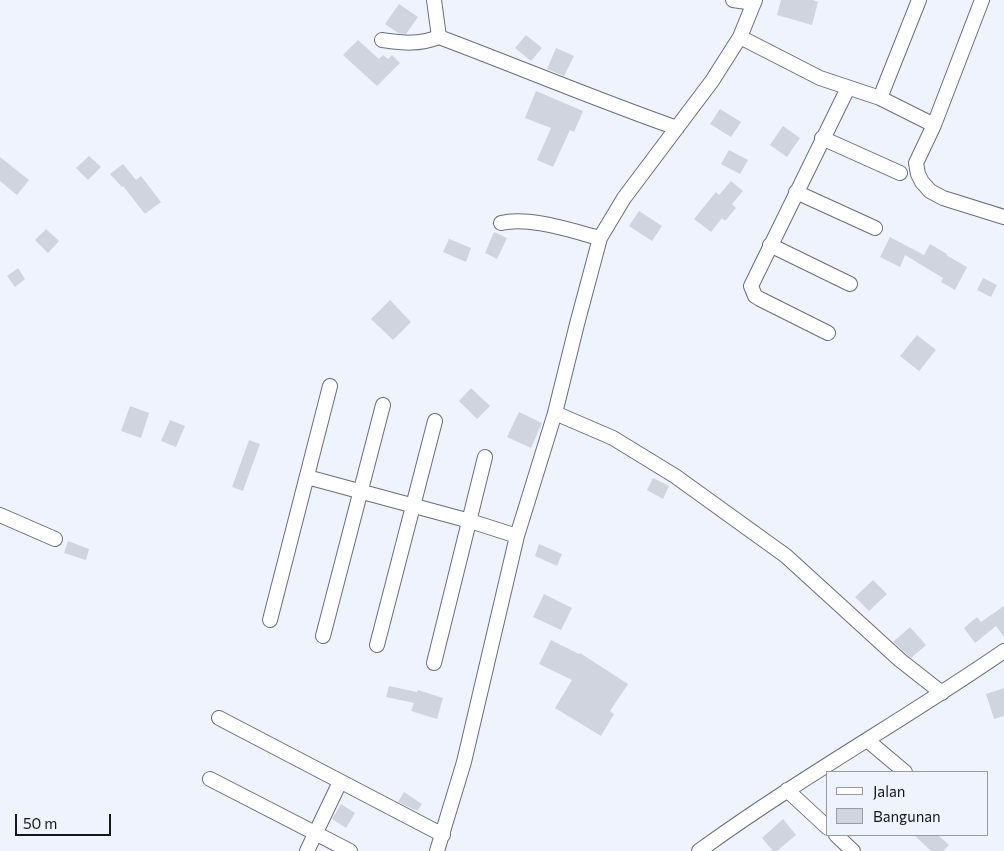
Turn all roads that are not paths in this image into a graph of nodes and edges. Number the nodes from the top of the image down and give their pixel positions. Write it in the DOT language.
graph roads {
  1 [pos="434,0"];
  2 [pos="733,0"];
  3 [pos="919,0"];
  4 [pos="982,0"];
  5 [pos="754,2"];
  6 [pos="439,37"];
  7 [pos="740,37"];
  8 [pos="382,40"];
  9 [pos="848,88"];
  10 [pos="880,98"];
  11 [pos="934,125"];
  12 [pos="677,128"];
  13 [pos="822,138"];
  14 [pos="900,173"];
  15 [pos="796,192"];
  16 [pos="1004,217"];
  17 [pos="501,223"];
  18 [pos="875,228"];
  19 [pos="600,238"];
  20 [pos="770,245"];
  21 [pos="850,284"];
  22 [pos="828,333"];
  23 [pos="330,386"];
  24 [pos="383,405"];
  25 [pos="555,413"];
  26 [pos="435,421"];
  27 [pos="485,457"];
  28 [pos="307,477"];
  29 [pos="360,491"];
  30 [pos="412,506"];
  31 [pos="0,516"];
  32 [pos="470,521"];
  33 [pos="517,536"];
  34 [pos="55,540"];
  35 [pos="270,620"];
  36 [pos="323,636"];
  37 [pos="377,645"];
  38 [pos="1004,651"];
  39 [pos="434,663"];
  40 [pos="942,693"];
  41 [pos="219,718"];
  42 [pos="866,740"];
  43 [pos="904,771"];
  44 [pos="210,779"];
  45 [pos="340,782"];
  46 [pos="787,790"];
  47 [pos="826,826"];
  48 [pos="316,834"];
  49 [pos="442,835"];
  50 [pos="837,836"];
  51 [pos="307,851"];
  52 [pos="350,851"];
  53 [pos="437,851"];
  54 [pos="700,851"];
  55 [pos="853,851"];
  1 -- 6 [label="street"];
  2 -- 5 [label="street"];
  3 -- 10 [label="street"];
  4 -- 11 [label="street"];
  5 -- 7 [label="street"];
  6 -- 8 [label="street"];
  6 -- 12 [label="street"];
  7 -- 9 [label="street"];
  7 -- 12 [label="street"];
  9 -- 10 [label="street"];
  9 -- 13 [label="street"];
  10 -- 11 [label="street"];
  11 -- 16 [label="street"];
  12 -- 19 [label="street"];
  13 -- 14 [label="street"];
  13 -- 15 [label="street"];
  15 -- 18 [label="street"];
  15 -- 20 [label="street"];
  17 -- 19 [label="street"];
  19 -- 25 [label="street"];
  20 -- 21 [label="street"];
  20 -- 22 [label="street"];
  23 -- 28 [label="street"];
  24 -- 29 [label="street"];
  25 -- 33 [label="street"];
  25 -- 40 [label="street"];
  26 -- 30 [label="street"];
  27 -- 32 [label="street"];
  28 -- 29 [label="street"];
  28 -- 35 [label="street"];
  29 -- 30 [label="street"];
  29 -- 36 [label="street"];
  30 -- 32 [label="street"];
  30 -- 37 [label="street"];
  31 -- 34 [label="street"];
  32 -- 33 [label="street"];
  32 -- 39 [label="street"];
  33 -- 49 [label="street"];
  38 -- 40 [label="street"];
  40 -- 42 [label="street"];
  41 -- 45 [label="street"];
  42 -- 43 [label="street"];
  42 -- 46 [label="street"];
  44 -- 48 [label="street"];
  45 -- 48 [label="street"];
  45 -- 49 [label="street"];
  46 -- 47 [label="street"];
  46 -- 54 [label="street"];
  48 -- 51 [label="street"];
  48 -- 52 [label="street"];
  49 -- 53 [label="street"];
  50 -- 55 [label="street"];
}
